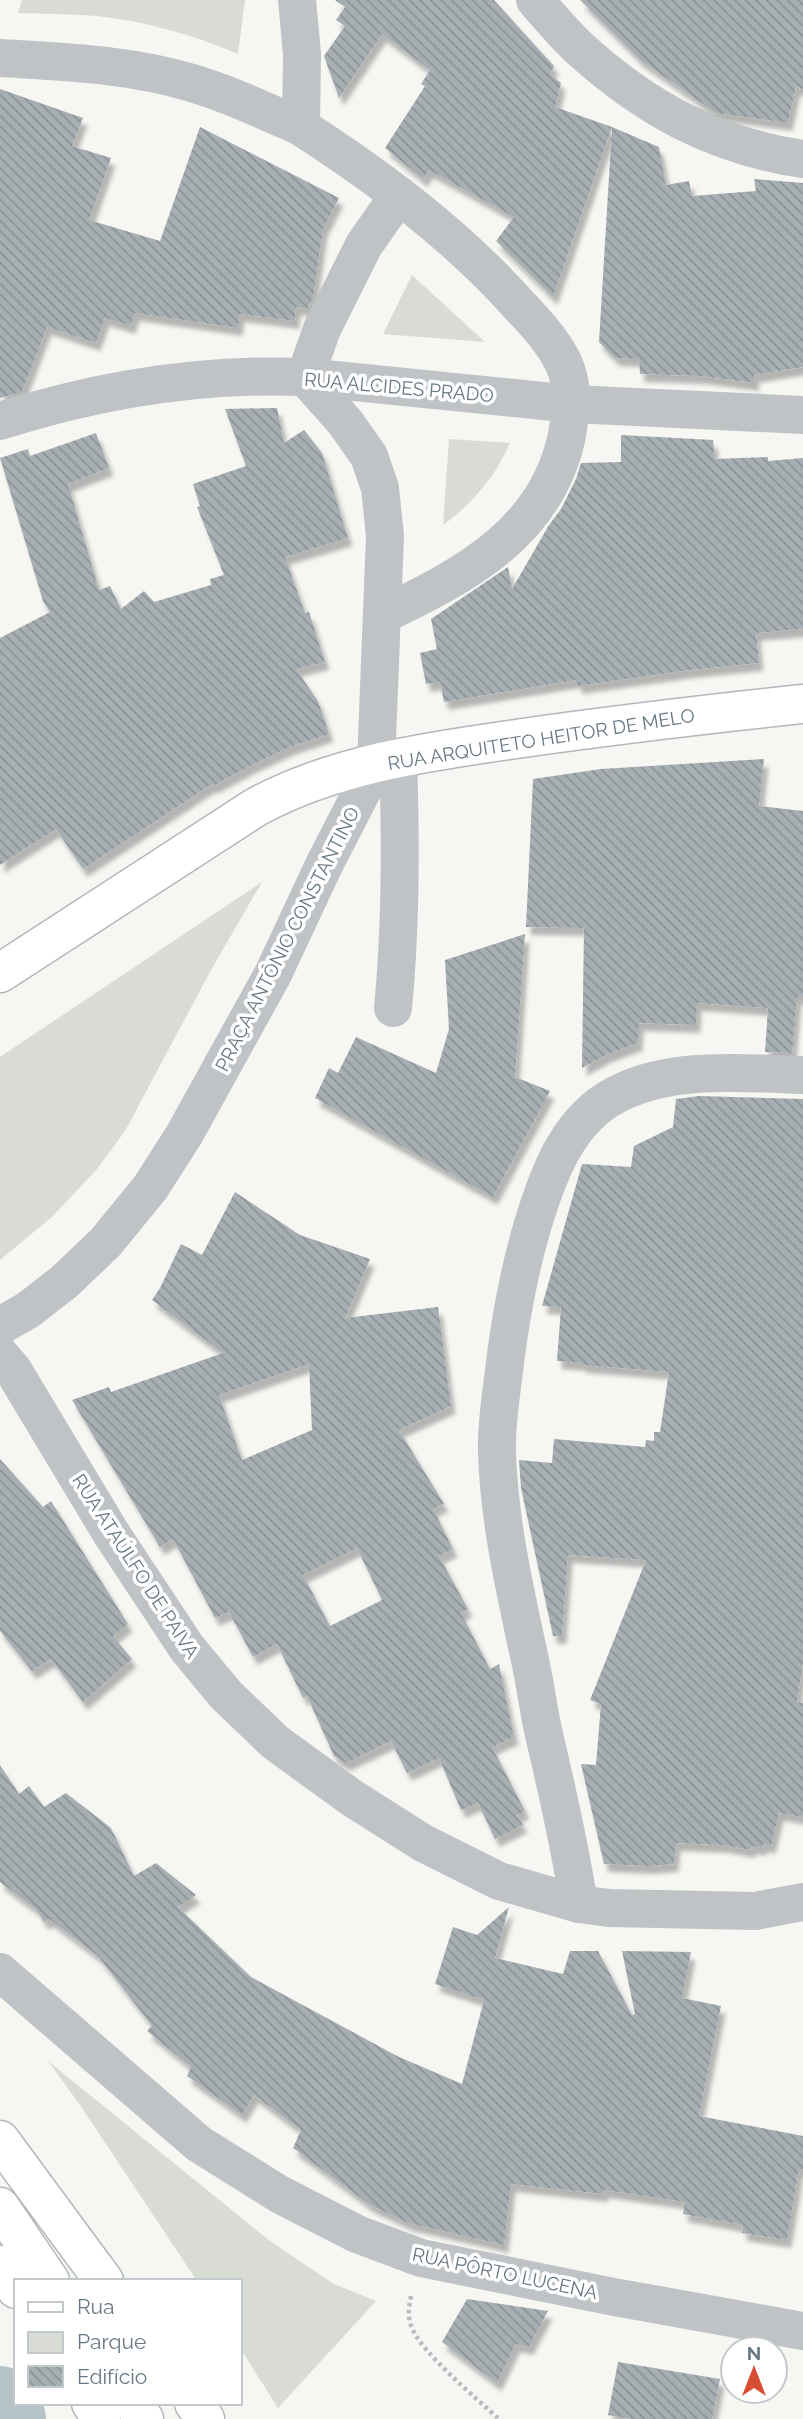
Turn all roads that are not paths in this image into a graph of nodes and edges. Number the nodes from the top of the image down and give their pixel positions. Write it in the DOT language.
graph roads {
  1 [pos="297,0"];
  2 [pos="535,0"];
  3 [pos="0,58"];
  4 [pos="301,127"];
  5 [pos="803,159"];
  6 [pos="399,195"];
  7 [pos="304,377"];
  8 [pos="573,404"];
  9 [pos="803,415"];
  10 [pos="0,421"];
  11 [pos="382,615"];
  12 [pos="803,704"];
  13 [pos="387,762"];
  14 [pos="0,973"];
  15 [pos="393,1008"];
  16 [pos="803,1075"];
  17 [pos="0,1326"];
  18 [pos="0,1355"];
  19 [pos="803,1902"];
  20 [pos="579,1904"];
  21 [pos="0,1972"];
  22 [pos="0,2140"];
  23 [pos="0,2207"];
  24 [pos="0,2265"];
  25 [pos="49,2279"];
  26 [pos="103,2279"];
  27 [pos="14,2286"];
  28 [pos="803,2331"];
  1 -- 4 [label="street"];
  2 -- 5 [label="street"];
  3 -- 4 [label="street"];
  4 -- 6 [label="street"];
  6 -- 7 [label="street"];
  6 -- 8 [label="street"];
  7 -- 8 [label="street, RUA ALCIDES PRADO"];
  7 -- 10 [label="street, RUA ALCIDES PRADO"];
  7 -- 11 [label="street"];
  8 -- 9 [label="street, RUA ALCIDES PRADO"];
  8 -- 11 [label="street"];
  11 -- 13 [label="street"];
  12 -- 13 [label="main road, RUA ARQUITETO HEITOR DE MELO"];
  13 -- 14 [label="main road, RUA ARQUITETO HEITOR DE MELO"];
  13 -- 15 [label="street"];
  13 -- 17 [label="street, PRAÇA ANTÔNIO CONSTANTINO"];
  16 -- 20 [label="street"];
  18 -- 20 [label="street, RUA ATAÚLFO DE PAIVA"];
  19 -- 20 [label="street, RUA ATAÚLFO DE PAIVA"];
  21 -- 28 [label="street, RUA PÔRTO LUCENA"];
  22 -- 26 [label="main road"];
  23 -- 25 [label="main road"];
  24 -- 27 [label="main road"];
}
